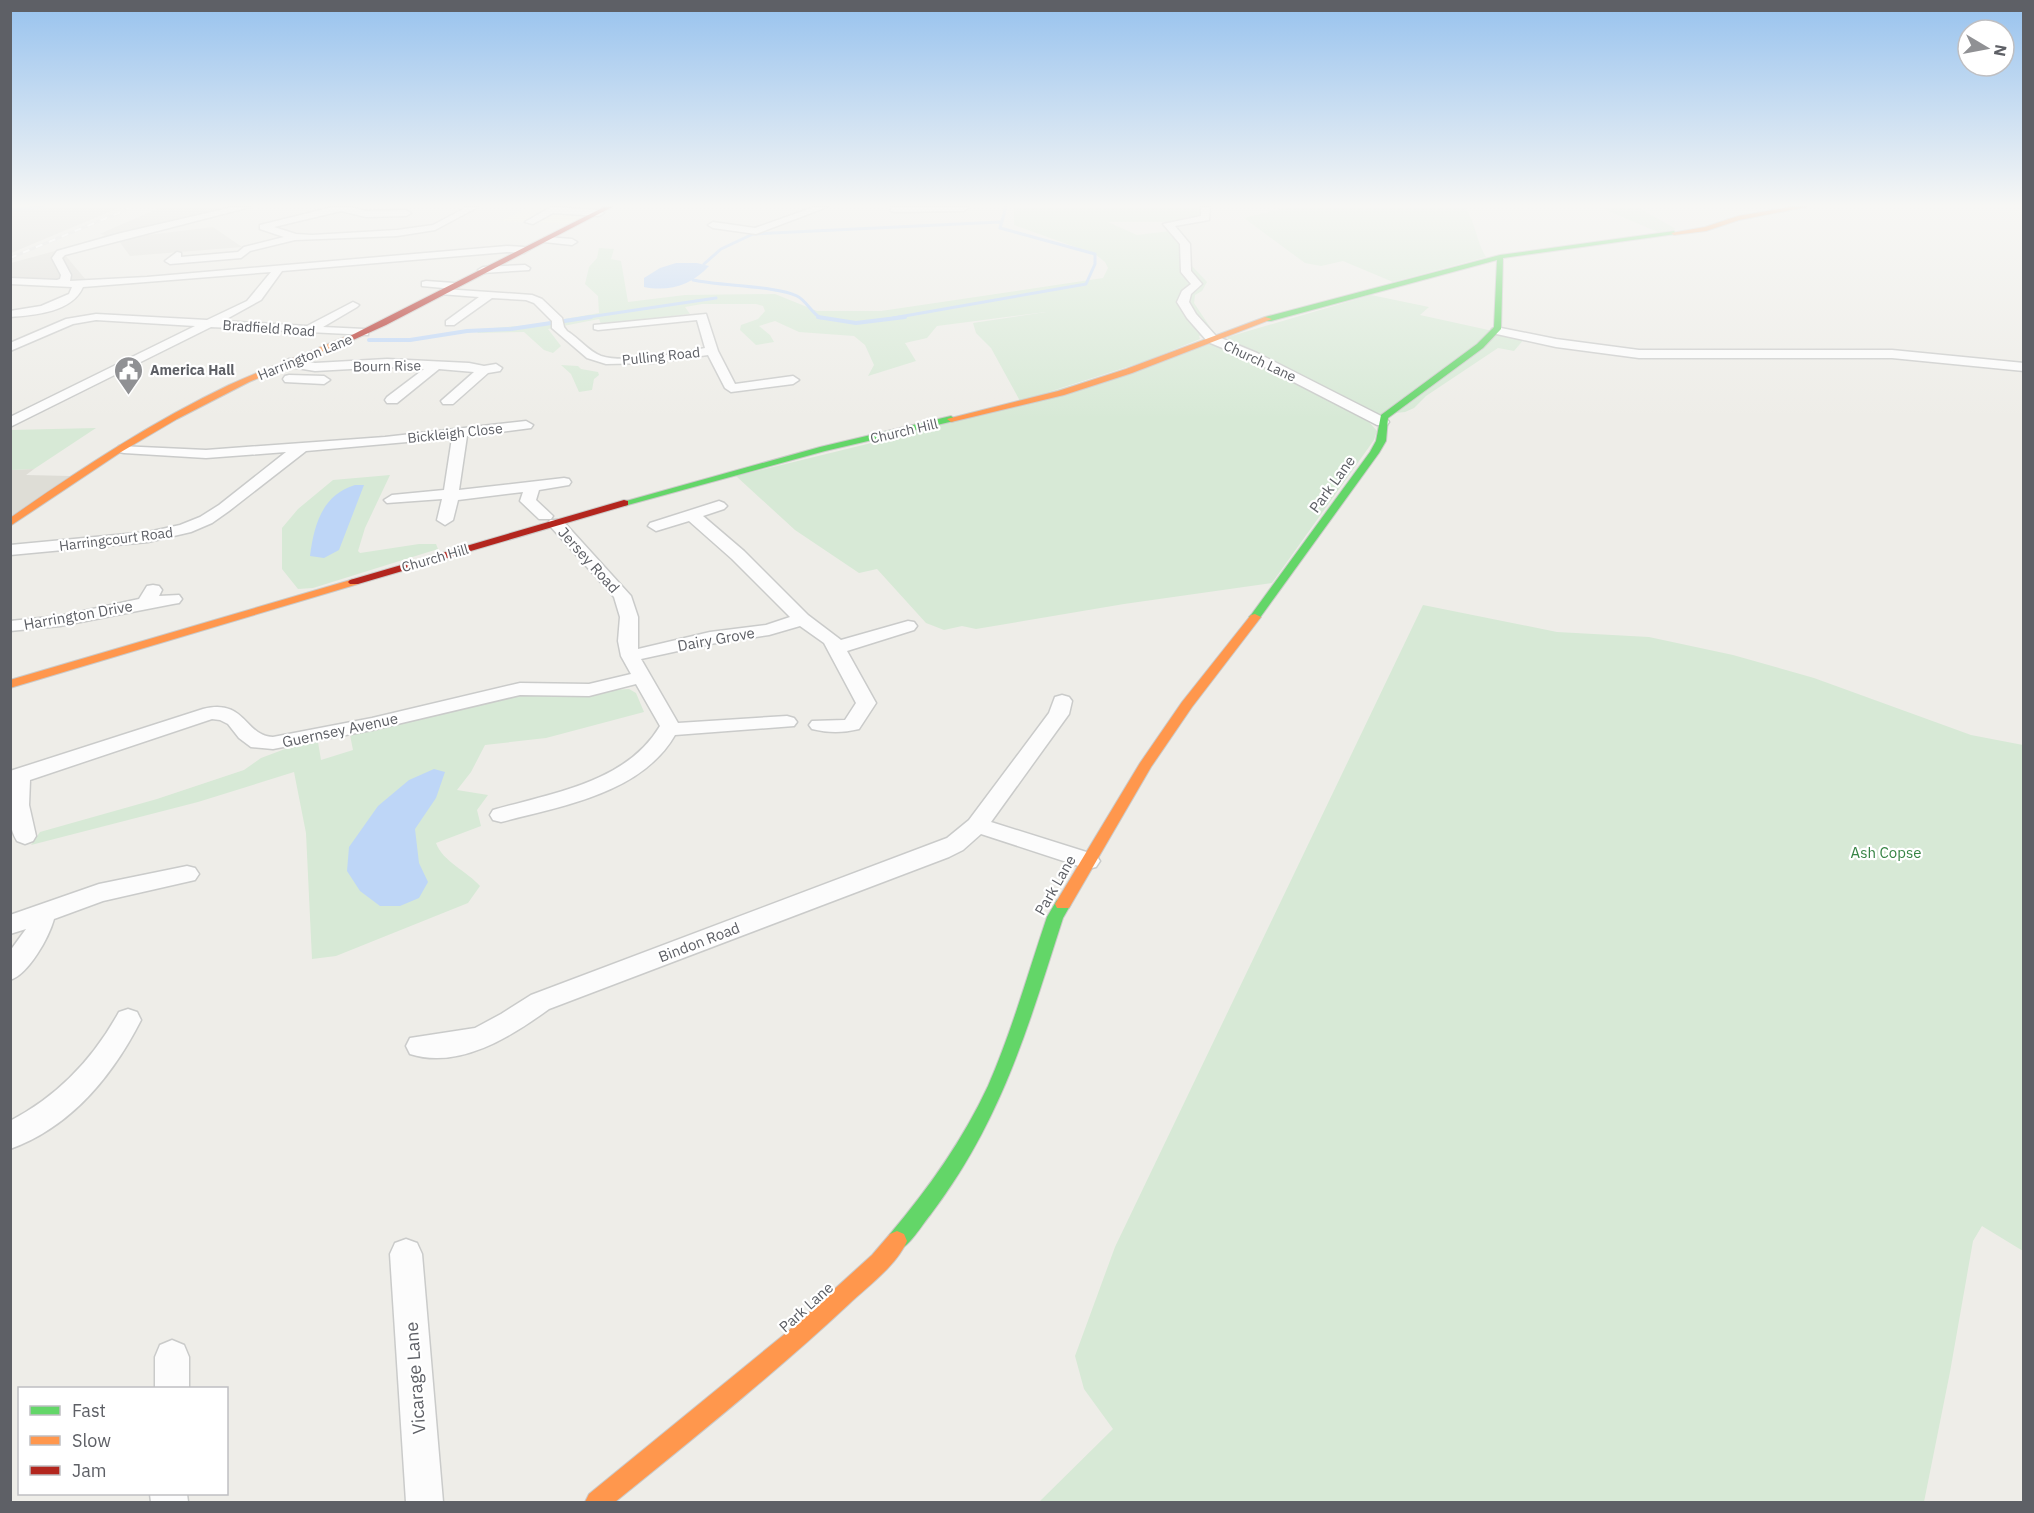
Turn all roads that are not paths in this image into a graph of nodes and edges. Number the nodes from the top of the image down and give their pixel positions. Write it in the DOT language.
graph roads {
  1 [pos="65,278"];
  2 [pos="171,278"];
  3 [pos="272,278"];
  4 [pos="469,278"];
  5 [pos="1191,278"];
  6 [pos="1423,278"];
  7 [pos="1500,278"];
  8 [pos="10,282"];
  9 [pos="59,283"];
  10 [pos="81,284"];
  11 [pos="426,284"];
  12 [pos="449,289"];
  13 [pos="488,296"];
  14 [pos="353,305"];
  15 [pos="10,314"];
  16 [pos="450,323"];
  17 [pos="209,324"];
  18 [pos="598,327"];
  19 [pos="309,330"];
  20 [pos="1496,331"];
  21 [pos="364,333"];
  22 [pos="1212,339"];
  23 [pos="10,348"];
  24 [pos="712,351"];
  25 [pos="289,363"];
  26 [pos="437,365"];
  27 [pos="2024,367"];
  28 [pos="338,368"];
  29 [pos="289,379"];
  30 [pos="793,380"];
  31 [pos="390,381"];
  32 [pos="413,382"];
  33 [pos="392,399"];
  34 [pos="448,401"];
  35 [pos="10,406"];
  36 [pos="39,408"];
  37 [pos="1383,422"];
  38 [pos="10,423"];
  39 [pos="526,425"];
  40 [pos="460,433"];
  41 [pos="302,447"];
  42 [pos="124,449"];
  43 [pos="564,482"];
  44 [pos="532,486"];
  45 [pos="451,495"];
  46 [pos="392,500"];
  47 [pos="719,506"];
  48 [pos="692,515"];
  49 [pos="445,520"];
  50 [pos="550,520"];
  51 [pos="10,523"];
  52 [pos="656,526"];
  53 [pos="10,550"];
  54 [pos="172,599"];
  55 [pos="802,620"];
  56 [pos="10,626"];
  57 [pos="908,626"];
  58 [pos="836,648"];
  59 [pos="630,656"];
  60 [pos="642,677"];
  61 [pos="10,684"];
  62 [pos="1062,700"];
  63 [pos="787,722"];
  64 [pos="819,725"];
  65 [pos="669,729"];
  66 [pos="15,778"];
  67 [pos="501,815"];
  68 [pos="977,825"];
  69 [pos="25,836"];
  70 [pos="1088,861"];
  71 [pos="187,874"];
  72 [pos="43,913"];
  73 [pos="10,925"];
  74 [pos="10,970"];
  75 [pos="128,1020"];
  76 [pos="420,1046"];
  77 [pos="10,1136"];
  78 [pos="406,1254"];
  79 [pos="425,1503"];
  80 [pos="597,1503"];
  1 -- 9 [label="street"];
  2 -- 10 [label="street"];
  3 -- 17 [label="street"];
  4 -- 12 [label="street, Harrington Lane"];
  5 -- 22 [label="street, Church Lane"];
  6 -- 22 [label="street, Church Hill"];
  7 -- 20 [label="street"];
  8 -- 9 [label="street"];
  9 -- 10 [label="street"];
  10 -- 15 [label="street"];
  11 -- 12 [label="street"];
  12 -- 13 [label="street"];
  12 -- 21 [label="street, Harrington Lane"];
  13 -- 16 [label="street"];
  13 -- 24 [label="street, Pulling Road"];
  14 -- 19 [label="street"];
  17 -- 19 [label="street, Bradfield Road"];
  17 -- 23 [label="street, Bradfield Road"];
  17 -- 36 [label="street"];
  18 -- 24 [label="street"];
  19 -- 21 [label="street, Bradfield Road"];
  20 -- 27 [label="street"];
  20 -- 37 [label="street, Park Lane"];
  21 -- 25 [label="street, Harrington Lane"];
  22 -- 37 [label="street, Church Lane"];
  22 -- 50 [label="street, Church Hill"];
  24 -- 30 [label="street"];
  25 -- 28 [label="street, Bourn Rise"];
  25 -- 42 [label="street, Harrington Lane"];
  26 -- 28 [label="street, Bourn Rise"];
  26 -- 32 [label="street, Bourn Rise"];
  26 -- 34 [label="street, Bourn Rise"];
  28 -- 29 [label="street, Bourn Rise"];
  31 -- 32 [label="street, Bourn Rise"];
  32 -- 33 [label="street, Bourn Rise"];
  35 -- 36 [label="street"];
  36 -- 38 [label="street"];
  37 -- 70 [label="street, Park Lane"];
  39 -- 40 [label="street, Bickleigh Close"];
  40 -- 41 [label="street, Bickleigh Close"];
  40 -- 45 [label="street"];
  41 -- 42 [label="street"];
  41 -- 53 [label="street, Harringcourt Road"];
  42 -- 51 [label="street, Harrington Lane"];
  43 -- 44 [label="street"];
  44 -- 45 [label="street"];
  44 -- 50 [label="street, Jersey Road"];
  45 -- 46 [label="street"];
  45 -- 49 [label="street"];
  47 -- 48 [label="street"];
  48 -- 52 [label="street"];
  48 -- 55 [label="street"];
  50 -- 59 [label="street, Jersey Road"];
  50 -- 61 [label="street, Church Hill"];
  54 -- 56 [label="street, Harrington Drive"];
  55 -- 58 [label="street"];
  55 -- 59 [label="street, Dairy Grove"];
  57 -- 58 [label="street"];
  58 -- 64 [label="street"];
  59 -- 60 [label="street, Jersey Road"];
  60 -- 65 [label="street, Jersey Road"];
  60 -- 66 [label="street, Guernsey Avenue"];
  62 -- 68 [label="street, Bindon Road"];
  63 -- 65 [label="street"];
  65 -- 67 [label="street"];
  66 -- 69 [label="street, Guernsey Avenue"];
  68 -- 70 [label="street"];
  68 -- 76 [label="street, Bindon Road"];
  70 -- 80 [label="street, Park Lane"];
  71 -- 72 [label="street"];
  72 -- 73 [label="street"];
  72 -- 74 [label="street"];
  75 -- 77 [label="street"];
  78 -- 79 [label="street, Vicarage Lane"];
}
